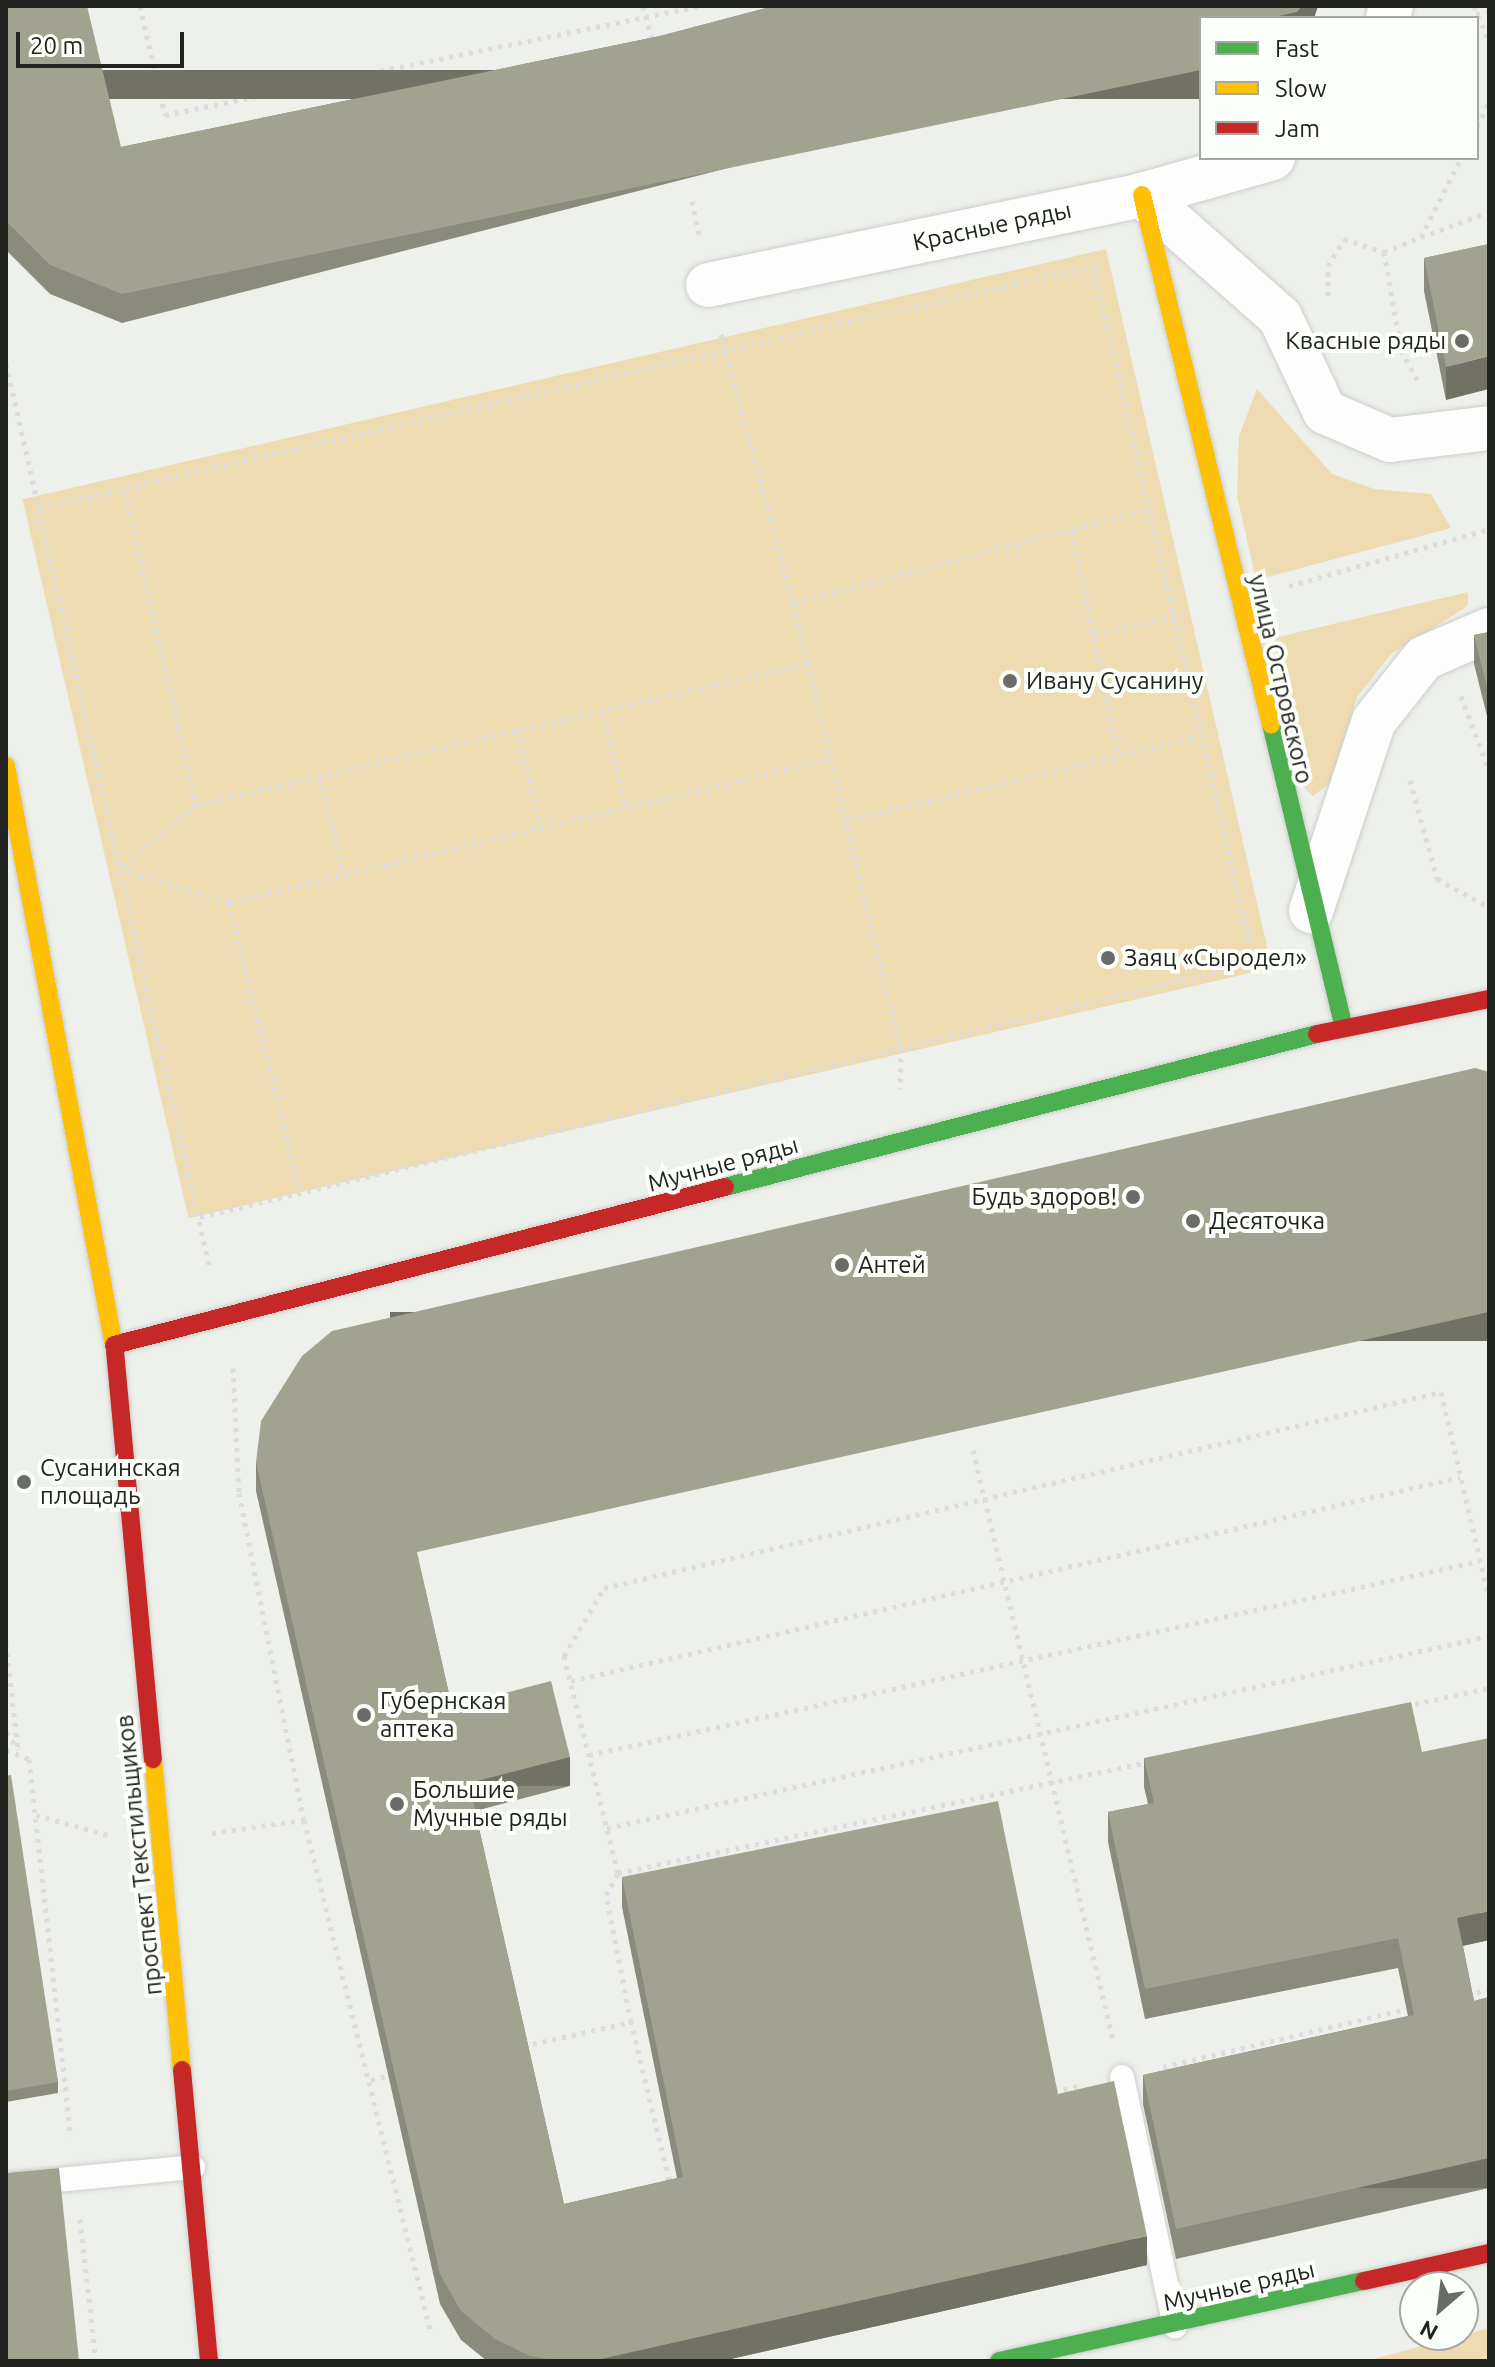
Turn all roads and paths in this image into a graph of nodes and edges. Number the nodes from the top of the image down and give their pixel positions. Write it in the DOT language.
graph roads {
  1 [pos="140,6"];
  2 [pos="643,6"];
  3 [pos="699,6"];
  4 [pos="1474,6"];
  5 [pos="1489,11"];
  6 [pos="1476,14"];
  7 [pos="645,18"];
  8 [pos="1479,20"];
  9 [pos="1489,42"];
  10 [pos="657,54"];
  11 [pos="1489,102"];
  12 [pos="1479,122"];
  13 [pos="1266,160"];
  14 [pos="1460,160"];
  15 [pos="690,193"];
  16 [pos="1142,195"];
  17 [pos="1489,212"];
  18 [pos="1421,237"];
  19 [pos="1384,252"];
  20 [pos="708,285"];
  21 [pos="1329,307"];
  22 [pos="1401,350"];
  23 [pos="726,351"];
  24 [pos="6,363"];
  25 [pos="1489,428"];
  26 [pos="125,492"];
  27 [pos="39,508"];
  28 [pos="1149,509"];
  29 [pos="1489,529"];
  30 [pos="1072,531"];
  31 [pos="1238,601"];
  32 [pos="793,603"];
  33 [pos="1168,617"];
  34 [pos="1489,630"];
  35 [pos="1094,634"];
  36 [pos="808,663"];
  37 [pos="1458,688"];
  38 [pos="603,711"];
  39 [pos="518,730"];
  40 [pos="1198,737"];
  41 [pos="1119,755"];
  42 [pos="831,759"];
  43 [pos="1406,762"];
  44 [pos="6,766"];
  45 [pos="1489,770"];
  46 [pos="320,777"];
  47 [pos="196,805"];
  48 [pos="626,808"];
  49 [pos="849,820"];
  50 [pos="541,828"];
  51 [pos="120,870"];
  52 [pos="344,875"];
  53 [pos="229,902"];
  54 [pos="1489,907"];
  55 [pos="1311,911"];
  56 [pos="1489,999"];
  57 [pos="1344,1027"];
  58 [pos="901,1048"];
  59 [pos="899,1143"];
  60 [pos="300,1192"];
  61 [pos="199,1217"];
  62 [pos="221,1319"];
  63 [pos="114,1345"];
  64 [pos="969,1432"];
  65 [pos="1460,1477"];
  66 [pos="983,1494"];
  67 [pos="1480,1561"];
  68 [pos="1004,1581"];
  69 [pos="1489,1598"];
  70 [pos="1489,1636"];
  71 [pos="6,1643"];
  72 [pos="1022,1659"];
  73 [pos="571,1681"];
  74 [pos="1489,1688"];
  75 [pos="1395,1709"];
  76 [pos="6,1732"];
  77 [pos="1040,1733"];
  78 [pos="6,1750"];
  79 [pos="18,1750"];
  80 [pos="589,1755"];
  81 [pos="1161,1760"];
  82 [pos="1052,1783"];
  83 [pos="607,1828"];
  84 [pos="618,1873"];
  85 [pos="1489,1989"];
  86 [pos="1458,1997"];
  87 [pos="1428,2004"];
  88 [pos="631,2022"];
  89 [pos="506,2049"];
  90 [pos="397,2074"];
  91 [pos="1122,2077"];
  92 [pos="371,2080"];
  93 [pos="1047,2094"];
  94 [pos="193,2167"];
  95 [pos="699,2173"];
  96 [pos="75,2179"];
  97 [pos="6,2185"];
  98 [pos="1489,2253"];
  99 [pos="1175,2326"];
  100 [pos="431,2333"];
  101 [pos="1074,2354"];
  102 [pos="96,2361"];
  103 [pos="209,2361"];
  104 [pos="999,2361"];
  1 -- 7 [label="path"];
  2 -- 7 [label="path"];
  3 -- 7 [label="path"];
  4 -- 6 [label="path"];
  5 -- 6 [label="path"];
  7 -- 10 [label="path"];
  8 -- 9 [label="path"];
  11 -- 12 [label="path"];
  13 -- 16 [label="street, Красные ряды"];
  14 -- 18 [label="path"];
  15 -- 20 [label="path"];
  16 -- 20 [label="street, Красные ряды"];
  16 -- 25 [label="street"];
  16 -- 31 [label="street, улица Островского"];
  17 -- 18 [label="path"];
  18 -- 19 [label="path"];
  19 -- 21 [label="path"];
  19 -- 22 [label="path"];
  20 -- 23 [label="path"];
  23 -- 26 [label="path"];
  23 -- 28 [label="path"];
  23 -- 32 [label="path"];
  24 -- 27 [label="path"];
  26 -- 27 [label="path"];
  26 -- 47 [label="path"];
  27 -- 51 [label="path"];
  28 -- 30 [label="path"];
  28 -- 33 [label="path"];
  29 -- 31 [label="path"];
  30 -- 32 [label="path"];
  30 -- 35 [label="path"];
  31 -- 33 [label="path"];
  31 -- 55 [label="street, улица Островского"];
  32 -- 36 [label="path"];
  33 -- 35 [label="path"];
  33 -- 40 [label="path"];
  34 -- 55 [label="street"];
  35 -- 41 [label="path"];
  36 -- 38 [label="path"];
  36 -- 42 [label="path"];
  37 -- 45 [label="path"];
  38 -- 39 [label="path"];
  38 -- 48 [label="path"];
  39 -- 46 [label="path"];
  39 -- 50 [label="path"];
  40 -- 41 [label="path"];
  40 -- 58 [label="path"];
  41 -- 49 [label="path"];
  42 -- 48 [label="path"];
  42 -- 49 [label="path"];
  43 -- 54 [label="path"];
  44 -- 63 [label="street"];
  46 -- 47 [label="path"];
  46 -- 52 [label="path"];
  47 -- 51 [label="path"];
  48 -- 50 [label="path"];
  49 -- 58 [label="path"];
  50 -- 52 [label="path"];
  51 -- 53 [label="path"];
  51 -- 61 [label="path"];
  52 -- 53 [label="path"];
  53 -- 60 [label="path"];
  55 -- 57 [label="street, улица Островского"];
  56 -- 57 [label="street"];
  57 -- 59 [label="street, Мучные ряды"];
  58 -- 59 [label="path"];
  58 -- 60 [label="path"];
  59 -- 62 [label="street, Мучные ряды"];
  60 -- 61 [label="path"];
  61 -- 62 [label="path"];
  62 -- 63 [label="street, Мучные ряды"];
  62 -- 92 [label="path"];
  63 -- 94 [label="street, проспект Текстильщиков"];
  64 -- 66 [label="path"];
  65 -- 66 [label="path"];
  65 -- 67 [label="path"];
  65 -- 68 [label="path"];
  66 -- 68 [label="path"];
  66 -- 73 [label="path"];
  67 -- 69 [label="path"];
  67 -- 72 [label="path"];
  68 -- 72 [label="path"];
  68 -- 73 [label="path"];
  70 -- 77 [label="path"];
  71 -- 79 [label="path"];
  72 -- 77 [label="path"];
  72 -- 80 [label="path"];
  73 -- 80 [label="path"];
  74 -- 75 [label="path"];
  76 -- 79 [label="path"];
  77 -- 82 [label="path"];
  77 -- 83 [label="path"];
  78 -- 79 [label="path"];
  79 -- 96 [label="path"];
  80 -- 83 [label="path"];
  81 -- 82 [label="path"];
  82 -- 84 [label="path"];
  82 -- 91 [label="path"];
  83 -- 84 [label="path"];
  84 -- 88 [label="path"];
  85 -- 86 [label="path"];
  87 -- 91 [label="path"];
  88 -- 89 [label="path"];
  88 -- 95 [label="path"];
  90 -- 92 [label="path"];
  91 -- 93 [label="path"];
  91 -- 99 [label="lane"];
  92 -- 100 [label="path"];
  94 -- 96 [label="lane"];
  94 -- 103 [label="street, проспект Текстильщиков"];
  96 -- 97 [label="lane"];
  96 -- 102 [label="path"];
  98 -- 99 [label="street, Мучные ряды"];
  99 -- 101 [label="street, Мучные ряды"];
  101 -- 104 [label="street, Мучные ряды"];
}
